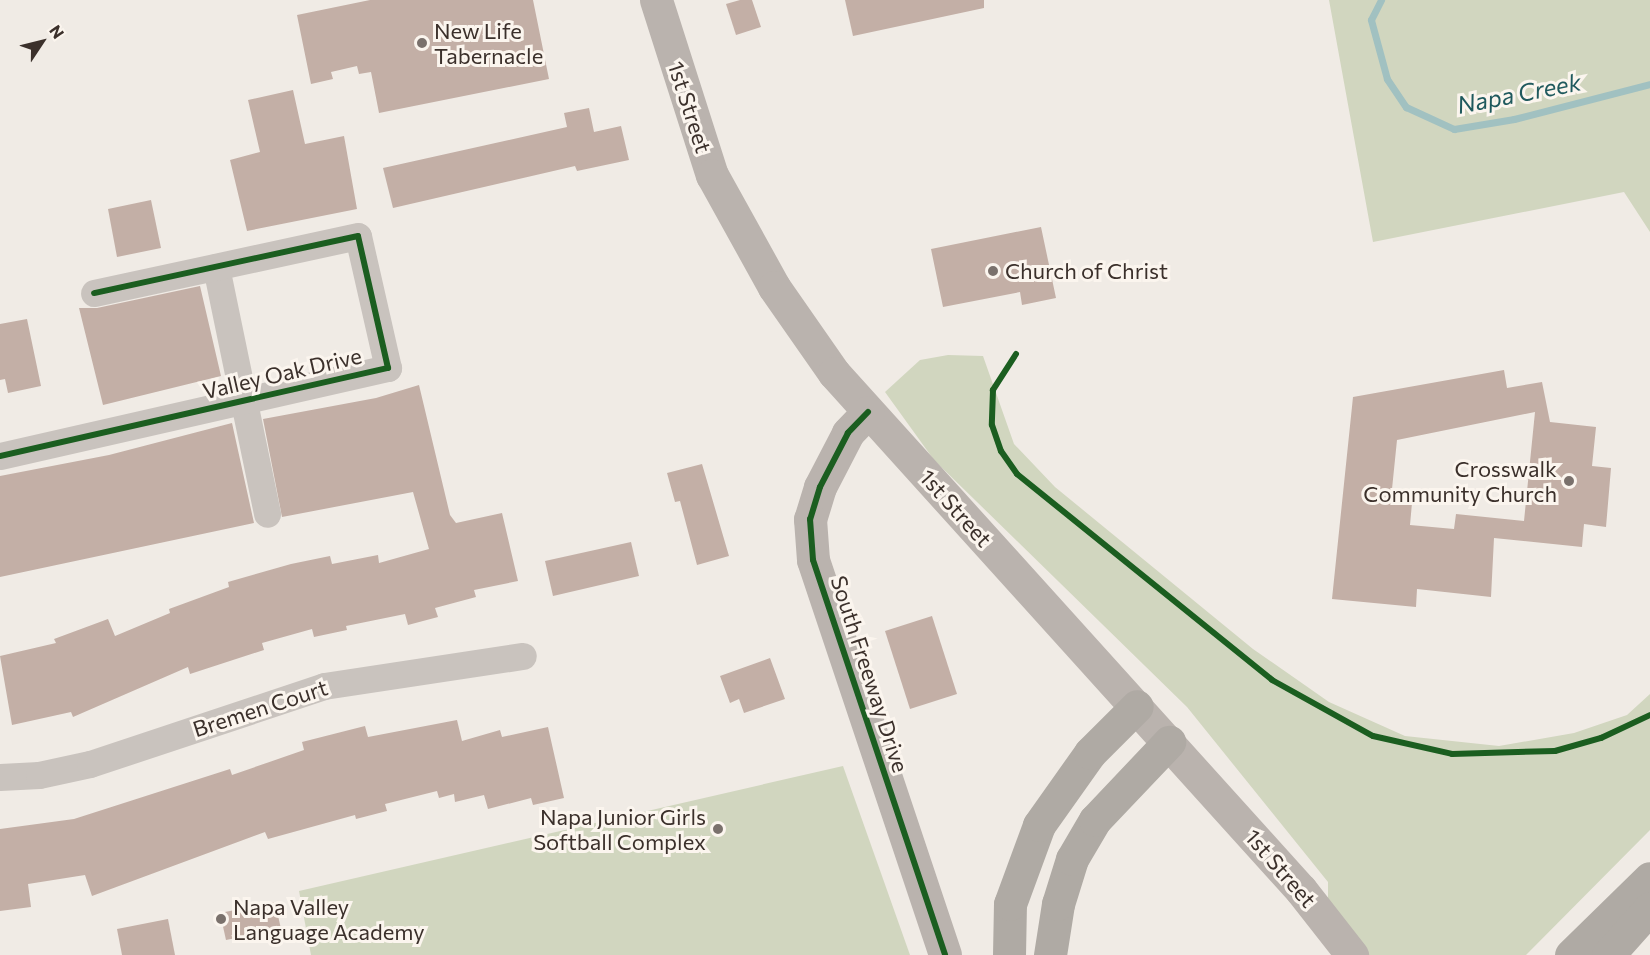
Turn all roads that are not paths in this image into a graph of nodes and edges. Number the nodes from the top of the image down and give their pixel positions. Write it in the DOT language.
graph roads {
  1 [pos="656,0"];
  2 [pos="216,267"];
  3 [pos="94,293"];
  4 [pos="242,400"];
  5 [pos="868,412"];
  6 [pos="0,456"];
  7 [pos="267,514"];
  8 [pos="523,656"];
  9 [pos="1137,706"];
  10 [pos="1169,742"];
  11 [pos="0,777"];
  12 [pos="1650,878"];
  13 [pos="1650,908"];
  14 [pos="945,955"];
  15 [pos="1009,955"];
  16 [pos="1050,955"];
  17 [pos="1353,955"];
  18 [pos="1571,955"];
  19 [pos="1608,955"];
  1 -- 5 [label="main road, 1st Street"];
  2 -- 3 [label="street, Valley Oak Drive"];
  2 -- 4 [label="street"];
  2 -- 4 [label="street, Valley Oak Drive"];
  4 -- 6 [label="street, Valley Oak Drive"];
  4 -- 7 [label="street"];
  5 -- 9 [label="main road, 1st Street"];
  5 -- 14 [label="main road, South Freeway Drive"];
  8 -- 11 [label="street, Bremen Court"];
  9 -- 10 [label="main road, 1st Street"];
  9 -- 15 [label="highway"];
  10 -- 16 [label="highway"];
  10 -- 17 [label="main road, 1st Street"];
  12 -- 18 [label="highway"];
  13 -- 19 [label="highway"];
}
